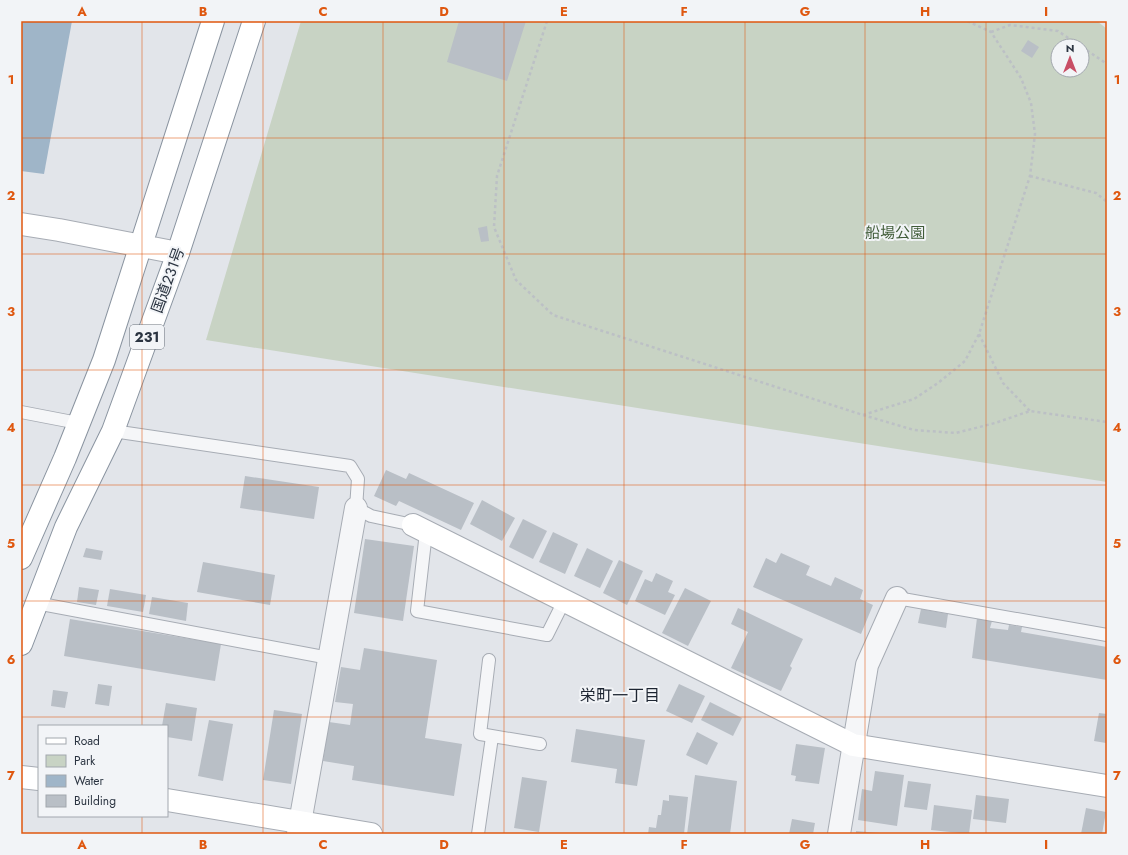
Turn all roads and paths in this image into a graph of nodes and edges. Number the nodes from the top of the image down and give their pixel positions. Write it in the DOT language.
graph roads {
  1 [pos="213,21"];
  2 [pos="254,21"];
  3 [pos="548,21"];
  4 [pos="967,21"];
  5 [pos="992,32"];
  6 [pos="1068,38"];
  7 [pos="1090,53"];
  8 [pos="1107,64"];
  9 [pos="1030,176"];
  10 [pos="1107,202"];
  11 [pos="21,224"];
  12 [pos="141,246"];
  13 [pos="178,253"];
  14 [pos="979,334"];
  15 [pos="1030,411"];
  16 [pos="21,412"];
  17 [pos="863,415"];
  18 [pos="1107,422"];
  19 [pos="78,423"];
  20 [pos="113,431"];
  21 [pos="356,508"];
  22 [pos="419,529"];
  23 [pos="21,558"];
  24 [pos="897,598"];
  25 [pos="564,601"];
  26 [pos="36,603"];
  27 [pos="1107,635"];
  28 [pos="21,644"];
  29 [pos="329,658"];
  30 [pos="489,660"];
  31 [pos="492,737"];
  32 [pos="540,744"];
  33 [pos="854,745"];
  34 [pos="21,777"];
  35 [pos="38,779"];
  36 [pos="1107,786"];
  37 [pos="168,800"];
  38 [pos="299,828"];
  39 [pos="371,834"];
  40 [pos="478,834"];
  41 [pos="839,834"];
  1 -- 12 [label="main road, 231"];
  2 -- 13 [label="main road, 国道231号 / 231"];
  3 -- 17 [label="path"];
  4 -- 5 [label="path"];
  5 -- 6 [label="path"];
  5 -- 9 [label="path"];
  7 -- 8 [label="path"];
  9 -- 10 [label="path"];
  9 -- 14 [label="path"];
  11 -- 12 [label="main road"];
  12 -- 13 [label="main road"];
  12 -- 19 [label="main road, 231"];
  13 -- 20 [label="main road, 国道231号 / 231"];
  14 -- 15 [label="path"];
  14 -- 17 [label="path"];
  15 -- 17 [label="path"];
  15 -- 18 [label="path"];
  16 -- 19 [label="lane"];
  19 -- 23 [label="main road, 231"];
  20 -- 21 [label="lane"];
  20 -- 26 [label="main road, 国道231号 / 231"];
  21 -- 22 [label="lane"];
  21 -- 29 [label="street"];
  22 -- 25 [label="main road"];
  22 -- 25 [label="lane"];
  24 -- 27 [label="lane"];
  24 -- 33 [label="street"];
  25 -- 33 [label="main road"];
  26 -- 28 [label="main road, 国道231号 / 231"];
  26 -- 29 [label="lane"];
  29 -- 38 [label="street"];
  30 -- 31 [label="lane"];
  31 -- 32 [label="lane"];
  31 -- 40 [label="lane"];
  33 -- 36 [label="main road"];
  33 -- 41 [label="street"];
  34 -- 35 [label="main road"];
  37 -- 38 [label="main road"];
  38 -- 39 [label="main road"];
}
